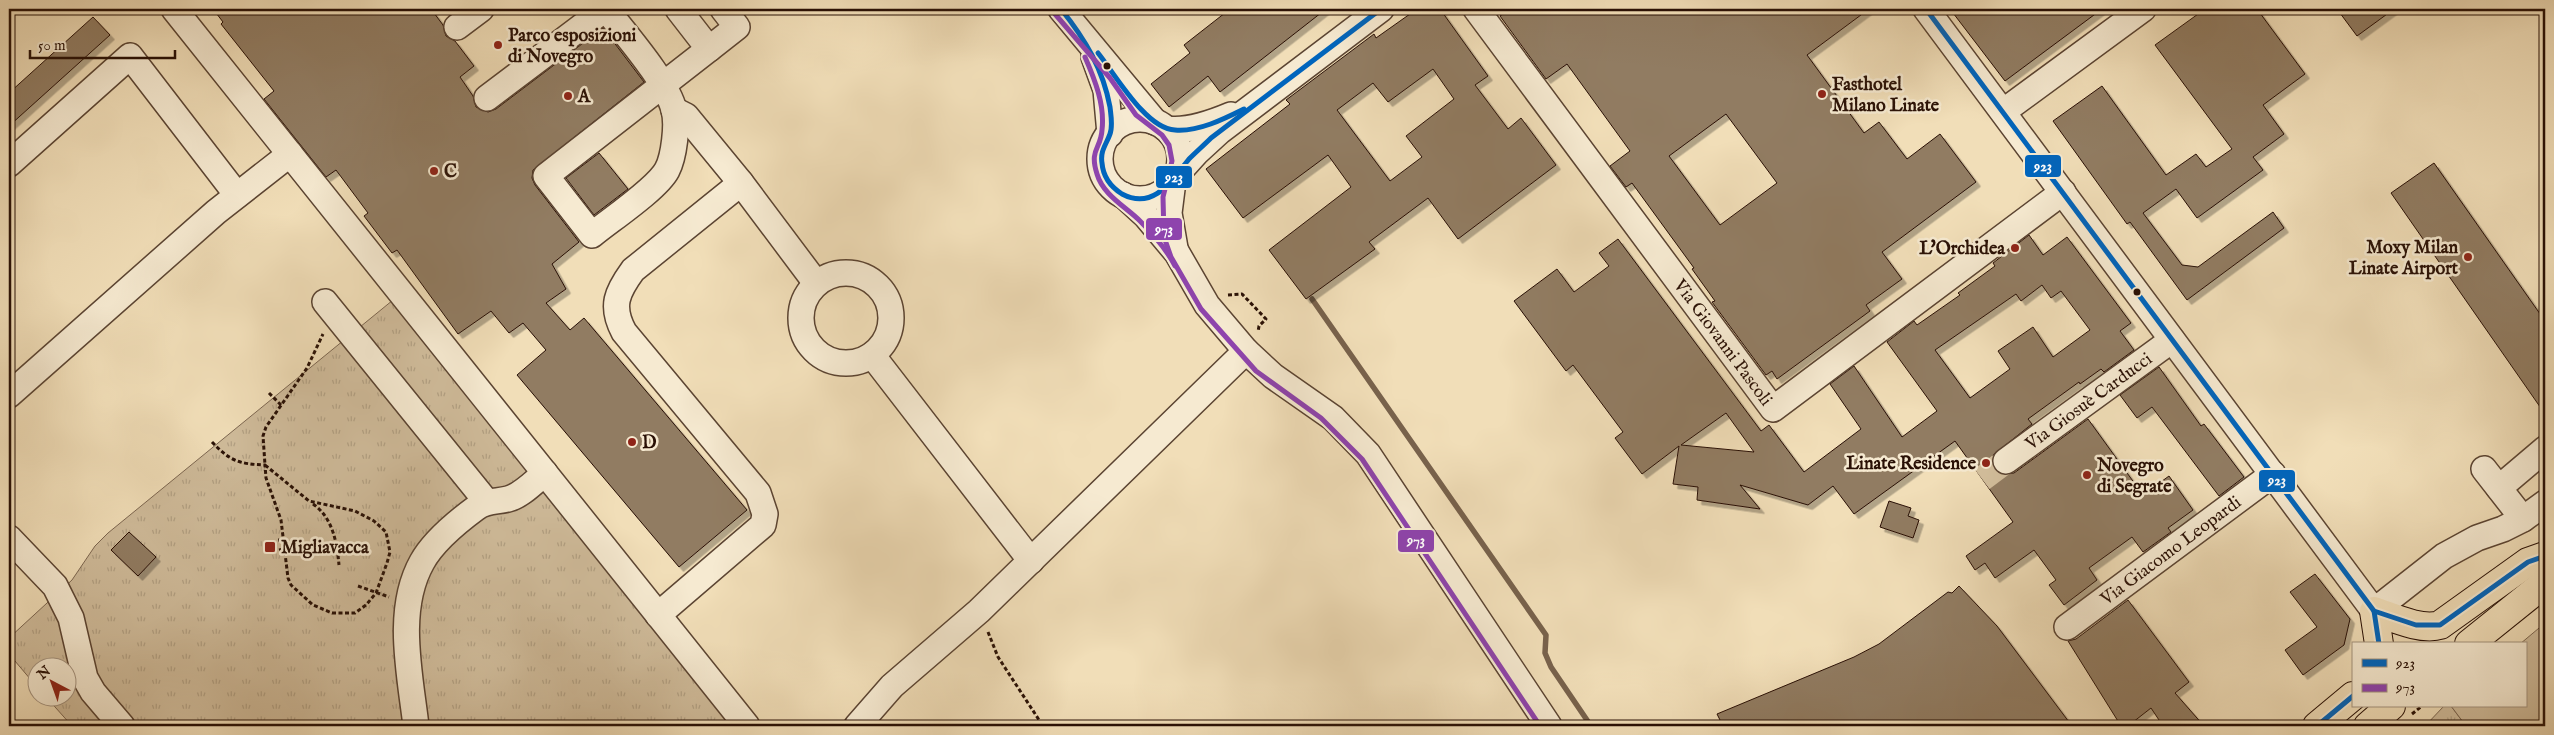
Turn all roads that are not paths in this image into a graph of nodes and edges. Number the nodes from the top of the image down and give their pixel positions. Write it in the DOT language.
graph roads {
  1 [pos="174,9"];
  2 [pos="481,9"];
  3 [pos="606,9"];
  4 [pos="678,9"];
  5 [pos="723,9"];
  6 [pos="1061,9"];
  7 [pos="1382,9"];
  8 [pos="1476,9"];
  9 [pos="1926,9"];
  10 [pos="2143,9"];
  11 [pos="458,26"];
  12 [pos="1080,33"];
  13 [pos="709,49"];
  14 [pos="662,85"];
  15 [pos="487,98"];
  16 [pos="1258,102"];
  17 [pos="674,110"];
  18 [pos="2004,111"];
  19 [pos="1161,125"];
  20 [pos="1110,134"];
  21 [pos="290,154"];
  22 [pos="9,164"];
  23 [pos="1175,178"];
  24 [pos="741,184"];
  25 [pos="2062,192"];
  26 [pos="237,195"];
  27 [pos="1124,195"];
  28 [pos="1177,253"];
  29 [pos="816,283"];
  30 [pos="329,306"];
  31 [pos="2172,340"];
  32 [pos="1246,351"];
  33 [pos="872,355"];
  34 [pos="9,395"];
  35 [pos="2545,449"];
  36 [pos="2006,462"];
  37 [pos="2484,469"];
  38 [pos="545,473"];
  39 [pos="2273,474"];
  40 [pos="2499,488"];
  41 [pos="486,502"];
  42 [pos="2545,503"];
  43 [pos="2523,519"];
  44 [pos="9,538"];
  45 [pos="2545,556"];
  46 [pos="1031,560"];
  47 [pos="2545,562"];
  48 [pos="2545,583"];
  49 [pos="2374,611"];
  50 [pos="658,615"];
  51 [pos="2067,627"];
  52 [pos="2379,642"];
  53 [pos="2445,642"];
  54 [pos="2471,642"];
  55 [pos="2352,697"];
  56 [pos="2360,708"];
  57 [pos="2389,708"];
  58 [pos="122,726"];
  59 [pos="416,726"];
  60 [pos="747,726"];
  61 [pos="857,726"];
  62 [pos="1549,726"];
  63 [pos="2317,726"];
  64 [pos="2338,726"];
  65 [pos="2368,726"];
  1 -- 21 [label="street"];
  2 -- 11 [label="street"];
  3 -- 14 [label="street"];
  3 -- 15 [label="street"];
  4 -- 13 [label="street"];
  5 -- 13 [label="street"];
  6 -- 12 [label="street"];
  7 -- 16 [label="street"];
  8 -- 25 [label="street, Via Giovanni Pascoli"];
  9 -- 18 [label="street"];
  10 -- 18 [label="street"];
  12 -- 19 [label="street"];
  12 -- 20 [label="street"];
  13 -- 14 [label="street"];
  14 -- 17 [label="street"];
  14 -- 17 [label="street"];
  16 -- 19 [label="street"];
  16 -- 23 [label="street"];
  17 -- 24 [label="street"];
  18 -- 25 [label="street"];
  19 -- 20 [label="street"];
  19 -- 23 [label="street"];
  20 -- 27 [label="street"];
  21 -- 26 [label="street"];
  21 -- 38 [label="street"];
  22 -- 26 [label="street"];
  23 -- 27 [label="street"];
  23 -- 28 [label="street"];
  24 -- 29 [label="street"];
  24 -- 50 [label="street"];
  25 -- 31 [label="street"];
  26 -- 34 [label="street"];
  27 -- 28 [label="street"];
  28 -- 32 [label="street"];
  29 -- 33 [label="street"];
  29 -- 33 [label="street"];
  30 -- 41 [label="street"];
  31 -- 36 [label="street, Via Giosuè Carducci"];
  31 -- 39 [label="street"];
  32 -- 46 [label="street"];
  32 -- 62 [label="street"];
  33 -- 46 [label="street"];
  35 -- 40 [label="street"];
  37 -- 40 [label="street"];
  38 -- 41 [label="street"];
  38 -- 50 [label="street"];
  39 -- 49 [label="street"];
  39 -- 51 [label="street, Via Giacomo Leopardi"];
  40 -- 43 [label="street"];
  41 -- 59 [label="street"];
  42 -- 43 [label="street"];
  43 -- 49 [label="street"];
  44 -- 58 [label="street"];
  45 -- 49 [label="main road"];
  46 -- 61 [label="street"];
  47 -- 53 [label="main road"];
  48 -- 54 [label="main road"];
  49 -- 52 [label="main road"];
  50 -- 60 [label="street"];
  55 -- 63 [label="main road"];
  56 -- 64 [label="main road"];
  57 -- 65 [label="main road"];
}
